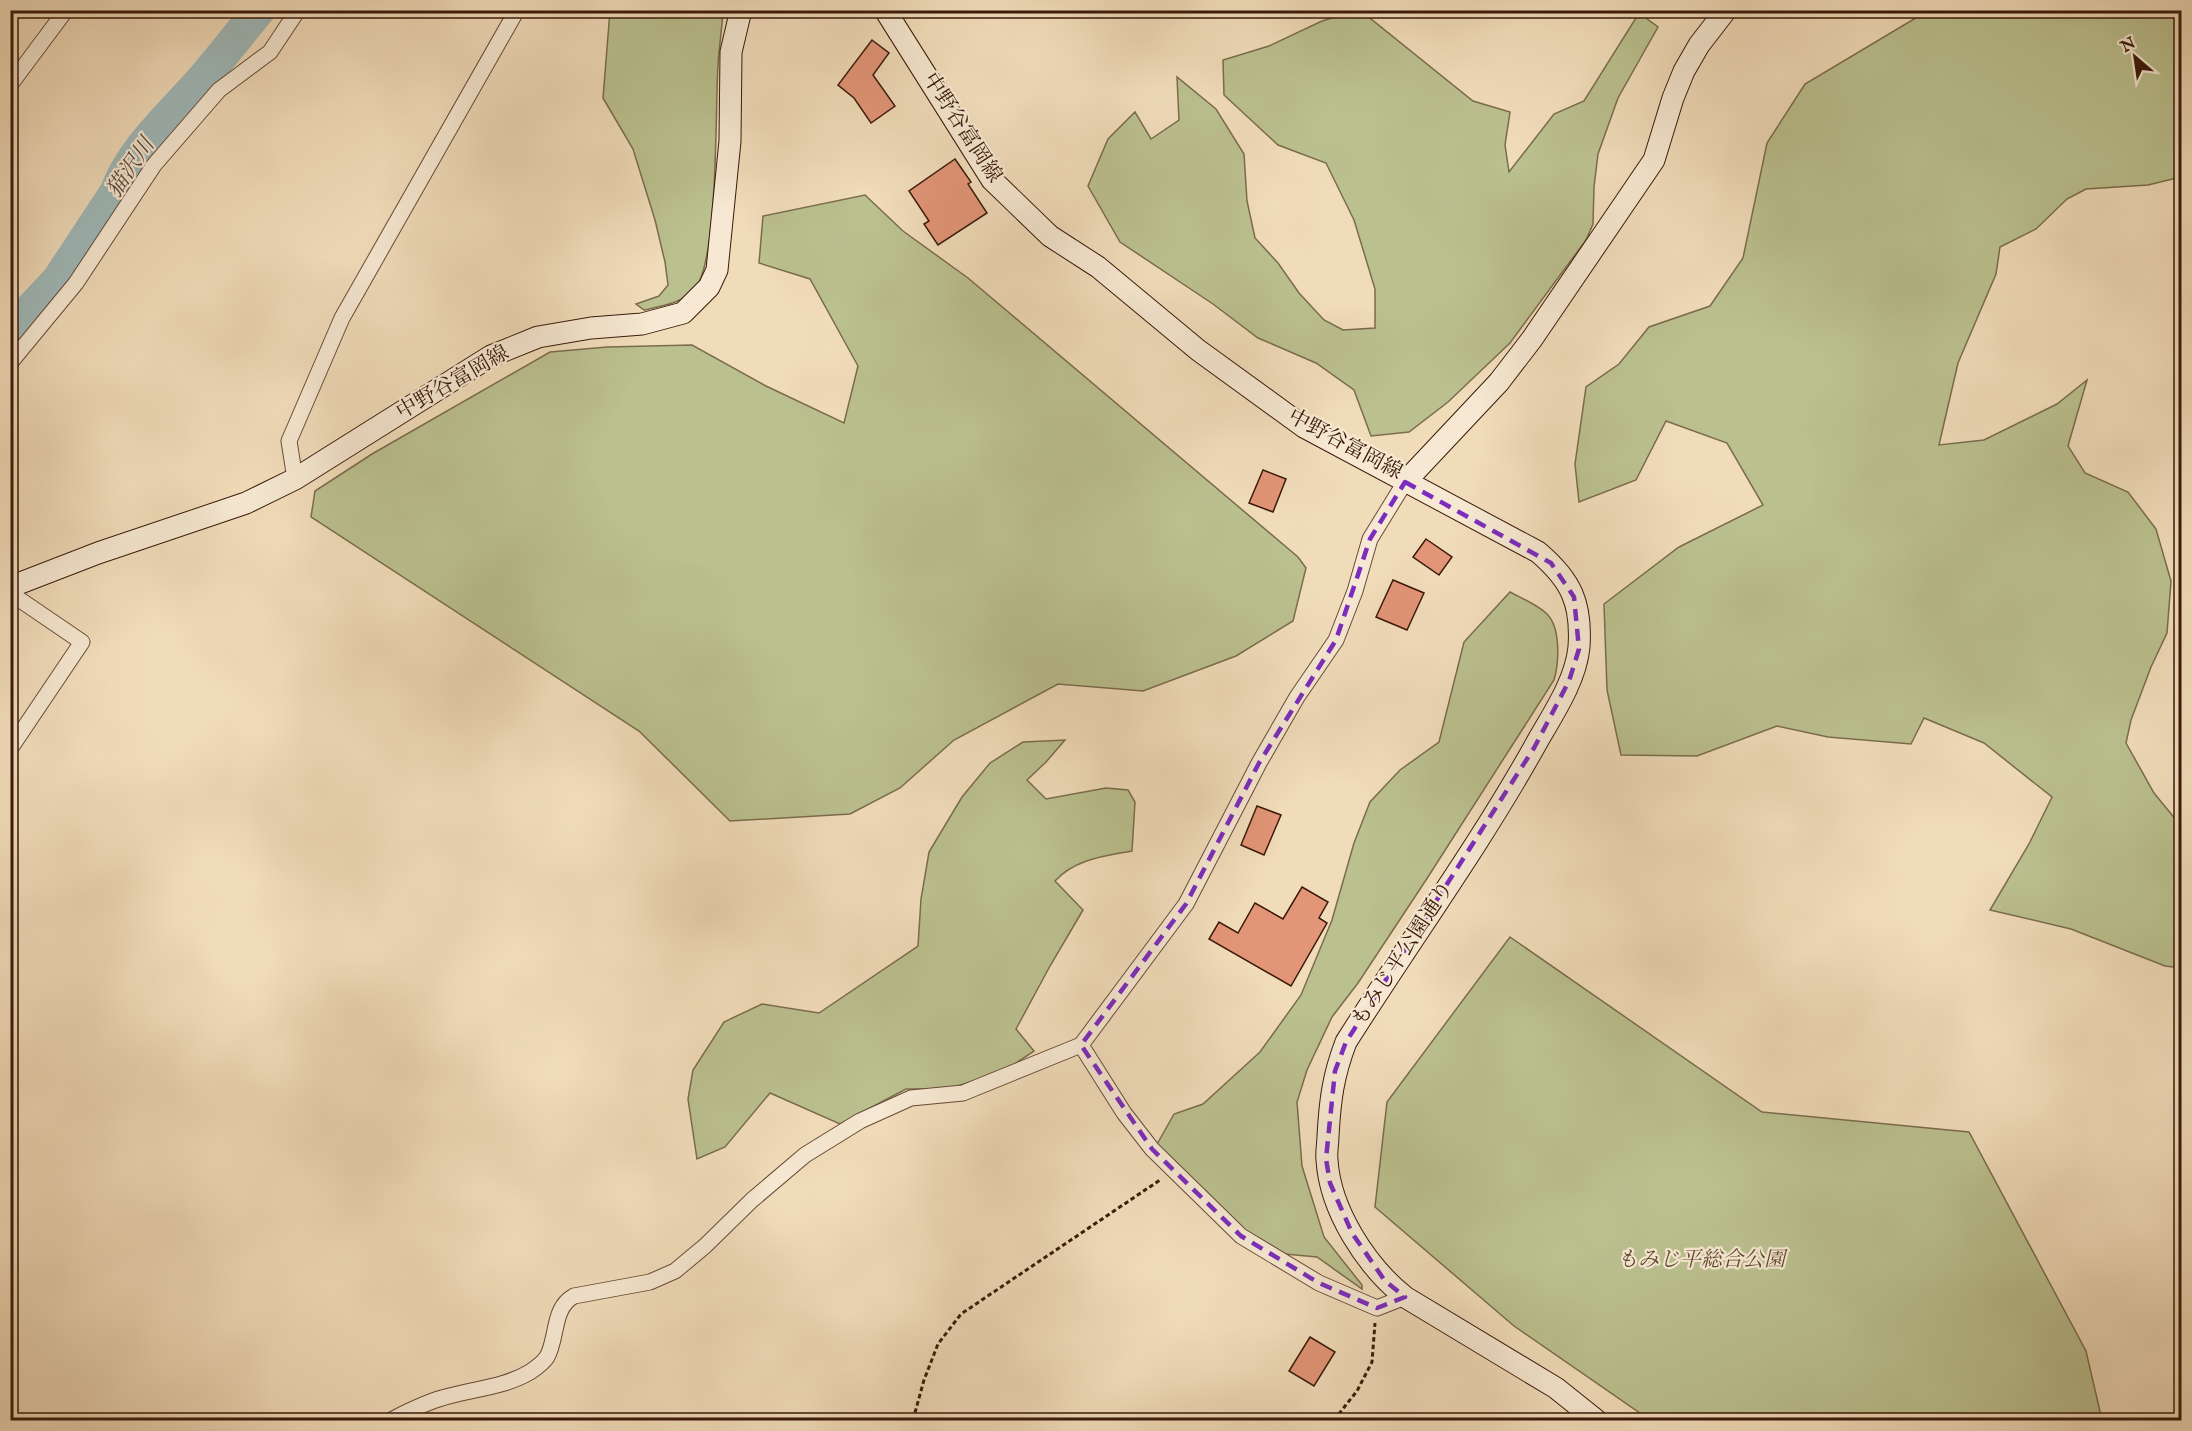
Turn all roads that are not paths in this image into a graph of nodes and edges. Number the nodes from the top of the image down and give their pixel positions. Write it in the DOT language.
graph roads {
  1 [pos="66,10"];
  2 [pos="298,10"];
  3 [pos="517,10"];
  4 [pos="743,10"];
  5 [pos="885,10"];
  6 [pos="1726,10"];
  7 [pos="10,85"];
  8 [pos="10,363"];
  9 [pos="295,479"];
  10 [pos="1405,482"];
  11 [pos="10,586"];
  12 [pos="10,593"];
  13 [pos="10,749"];
  14 [pos="1081,1045"];
  15 [pos="1405,1297"];
  16 [pos="392,1420"];
  17 [pos="1596,1420"];
  1 -- 7 [label="street"];
  2 -- 8 [label="street"];
  3 -- 9 [label="street"];
  4 -- 9 [label="main road, 中野谷富岡線"];
  5 -- 10 [label="main road, 中野谷富岡線"];
  6 -- 10 [label="main road, 中野谷富岡線"];
  9 -- 11 [label="main road, 中野谷富岡線"];
  10 -- 14 [label="street"];
  10 -- 15 [label="main road, もみじ平公園通り"];
  12 -- 13 [label="street"];
  14 -- 15 [label="street"];
  14 -- 16 [label="street"];
  15 -- 17 [label="main road, もみじ平公園通り"];
}
